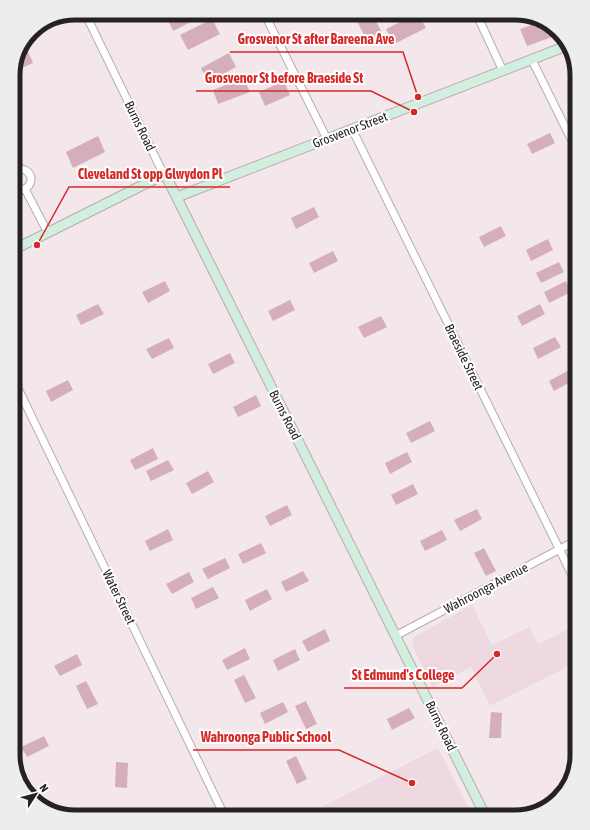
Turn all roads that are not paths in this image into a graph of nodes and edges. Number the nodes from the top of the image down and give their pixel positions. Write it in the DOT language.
graph roads {
  1 [pos="88,20"];
  2 [pos="268,20"];
  3 [pos="479,20"];
  4 [pos="563,48"];
  5 [pos="532,60"];
  6 [pos="503,71"];
  7 [pos="352,129"];
  8 [pos="570,137"];
  9 [pos="327,139"];
  10 [pos="20,170"];
  11 [pos="165,174"];
  12 [pos="20,189"];
  13 [pos="25,189"];
  14 [pos="177,197"];
  15 [pos="48,233"];
  16 [pos="20,247"];
  17 [pos="20,392"];
  18 [pos="570,544"];
  19 [pos="560,550"];
  20 [pos="570,571"];
  21 [pos="395,636"];
  22 [pos="222,810"];
  23 [pos="482,810"];
  1 -- 11 [label="street, Burns Road"];
  2 -- 9 [label="street"];
  3 -- 6 [label="street"];
  4 -- 5 [label="street, Grosvenor Street"];
  5 -- 6 [label="street, Grosvenor Street"];
  5 -- 8 [label="street"];
  6 -- 7 [label="street, Grosvenor Street"];
  7 -- 9 [label="street, Grosvenor Street"];
  7 -- 19 [label="street, Braeside Street"];
  9 -- 14 [label="street, Grosvenor Street"];
  10 -- 13 [label="street"];
  11 -- 14 [label="street, Burns Road"];
  11 -- 15 [label="street"];
  12 -- 13 [label="street"];
  13 -- 15 [label="street"];
  14 -- 21 [label="street, Burns Road"];
  15 -- 16 [label="street"];
  17 -- 22 [label="street, Water Street"];
  18 -- 19 [label="street, Wahroonga Avenue"];
  19 -- 20 [label="street, Braeside Street"];
  19 -- 21 [label="street, Wahroonga Avenue"];
  21 -- 23 [label="street, Burns Road"];
}
